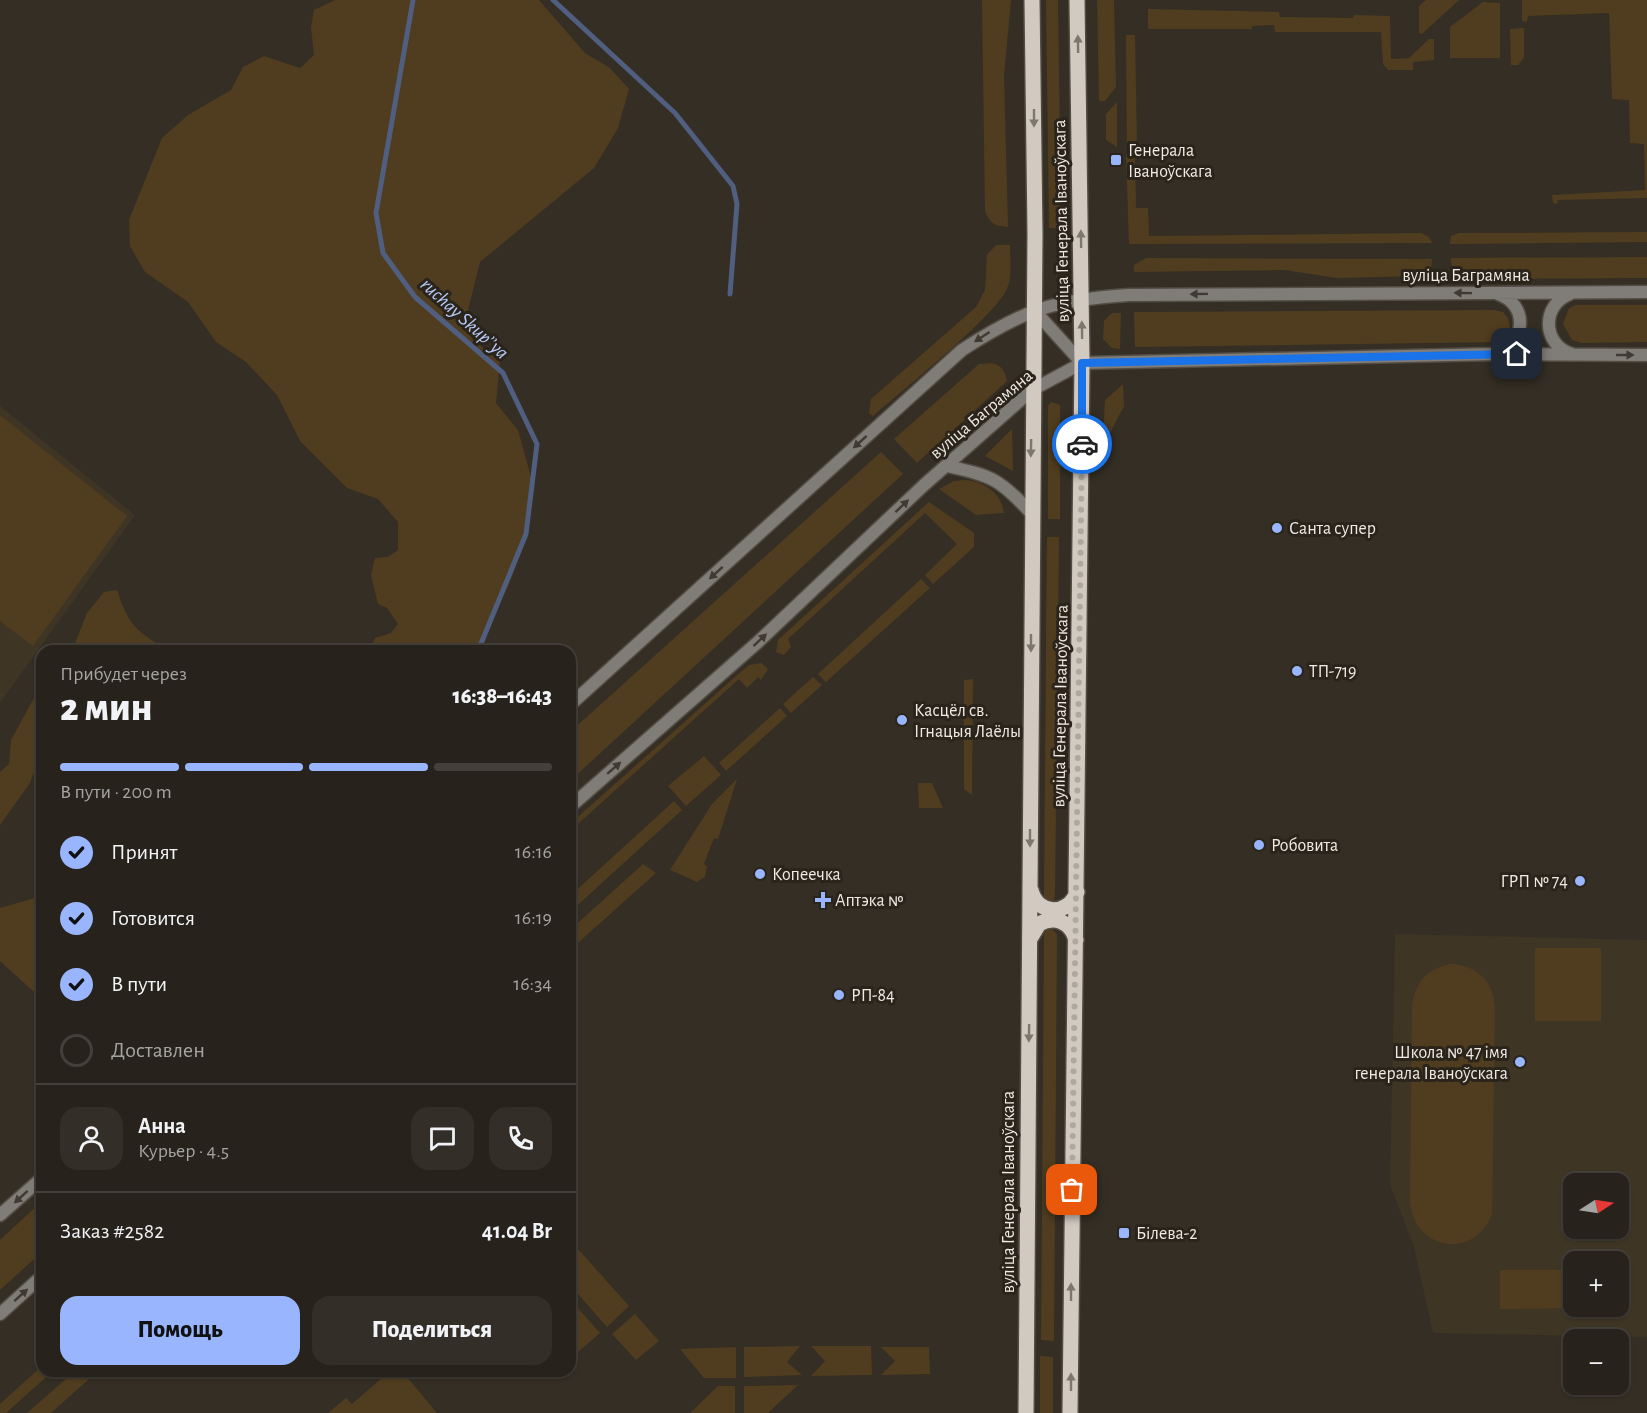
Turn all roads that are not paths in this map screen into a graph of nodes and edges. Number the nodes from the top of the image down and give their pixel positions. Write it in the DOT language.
graph roads {
  1 [pos="1032,0"];
  2 [pos="1077,0"];
  3 [pos="1580,292"];
  4 [pos="1647,292"];
  5 [pos="1494,293"];
  6 [pos="1082,298"];
  7 [pos="1034,309"];
  8 [pos="1496,354"];
  9 [pos="1583,355"];
  10 [pos="1647,355"];
  11 [pos="1082,363"];
  12 [pos="1032,390"];
  13 [pos="947,466"];
  14 [pos="1031,513"];
  15 [pos="576,700"];
  16 [pos="576,802"];
  17 [pos="1030,890"];
  18 [pos="1077,891"];
  19 [pos="1030,940"];
  20 [pos="1076,940"];
  21 [pos="36,1183"];
  22 [pos="0,1215"];
  23 [pos="36,1281"];
  24 [pos="0,1314"];
  25 [pos="1026,1413"];
  26 [pos="1070,1413"];
  1 -- 7 [label="main road, вуліца Генерала Іваноўскага, one-way"];
  6 -- 2 [label="main road, вуліца Генерала Іваноўскага, one-way"];
  3 -- 4 [label="street, вуліца Баграмяна"];
  3 -- 5 [label="street, вуліца Баграмяна"];
  3 -- 9 [label="street"];
  5 -- 6 [label="street, вуліца Баграмяна, one-way"];
  5 -- 8 [label="street"];
  6 -- 7 [label="street, вуліца Баграмяна"];
  11 -- 6 [label="main road, вуліца Генерала Іваноўскага, one-way"];
  7 -- 11 [label="street"];
  7 -- 12 [label="main road, вуліца Генерала Іваноўскага"];
  7 -- 15 [label="street, вуліца Баграмяна, one-way"];
  8 -- 9 [label="street, вуліца Баграмяна"];
  8 -- 11 [label="street, вуліца Баграмяна"];
  9 -- 10 [label="street, вуліца Баграмяна, one-way"];
  11 -- 12 [label="street, вуліца Баграмяна"];
  11 -- 18 [label="main road, вуліца Генерала Іваноўскага"];
  12 -- 13 [label="street, вуліца Баграмяна"];
  12 -- 14 [label="main road, вуліца Генерала Іваноўскага, one-way"];
  13 -- 14 [label="street"];
  16 -- 13 [label="street, вуліца Баграмяна, one-way"];
  14 -- 17 [label="main road, вуліца Генерала Іваноўскага, one-way"];
  17 -- 18 [label="main road"];
  17 -- 19 [label="main road, вуліца Генерала Іваноўскага"];
  18 -- 20 [label="main road, вуліца Генерала Іваноўскага"];
  19 -- 20 [label="main road"];
  19 -- 25 [label="main road, вуліца Генерала Іваноўскага, one-way"];
  26 -- 20 [label="main road, вуліца Генерала Іваноўскага, one-way"];
  21 -- 22 [label="street, one-way"];
  24 -- 23 [label="street, one-way"];
}
